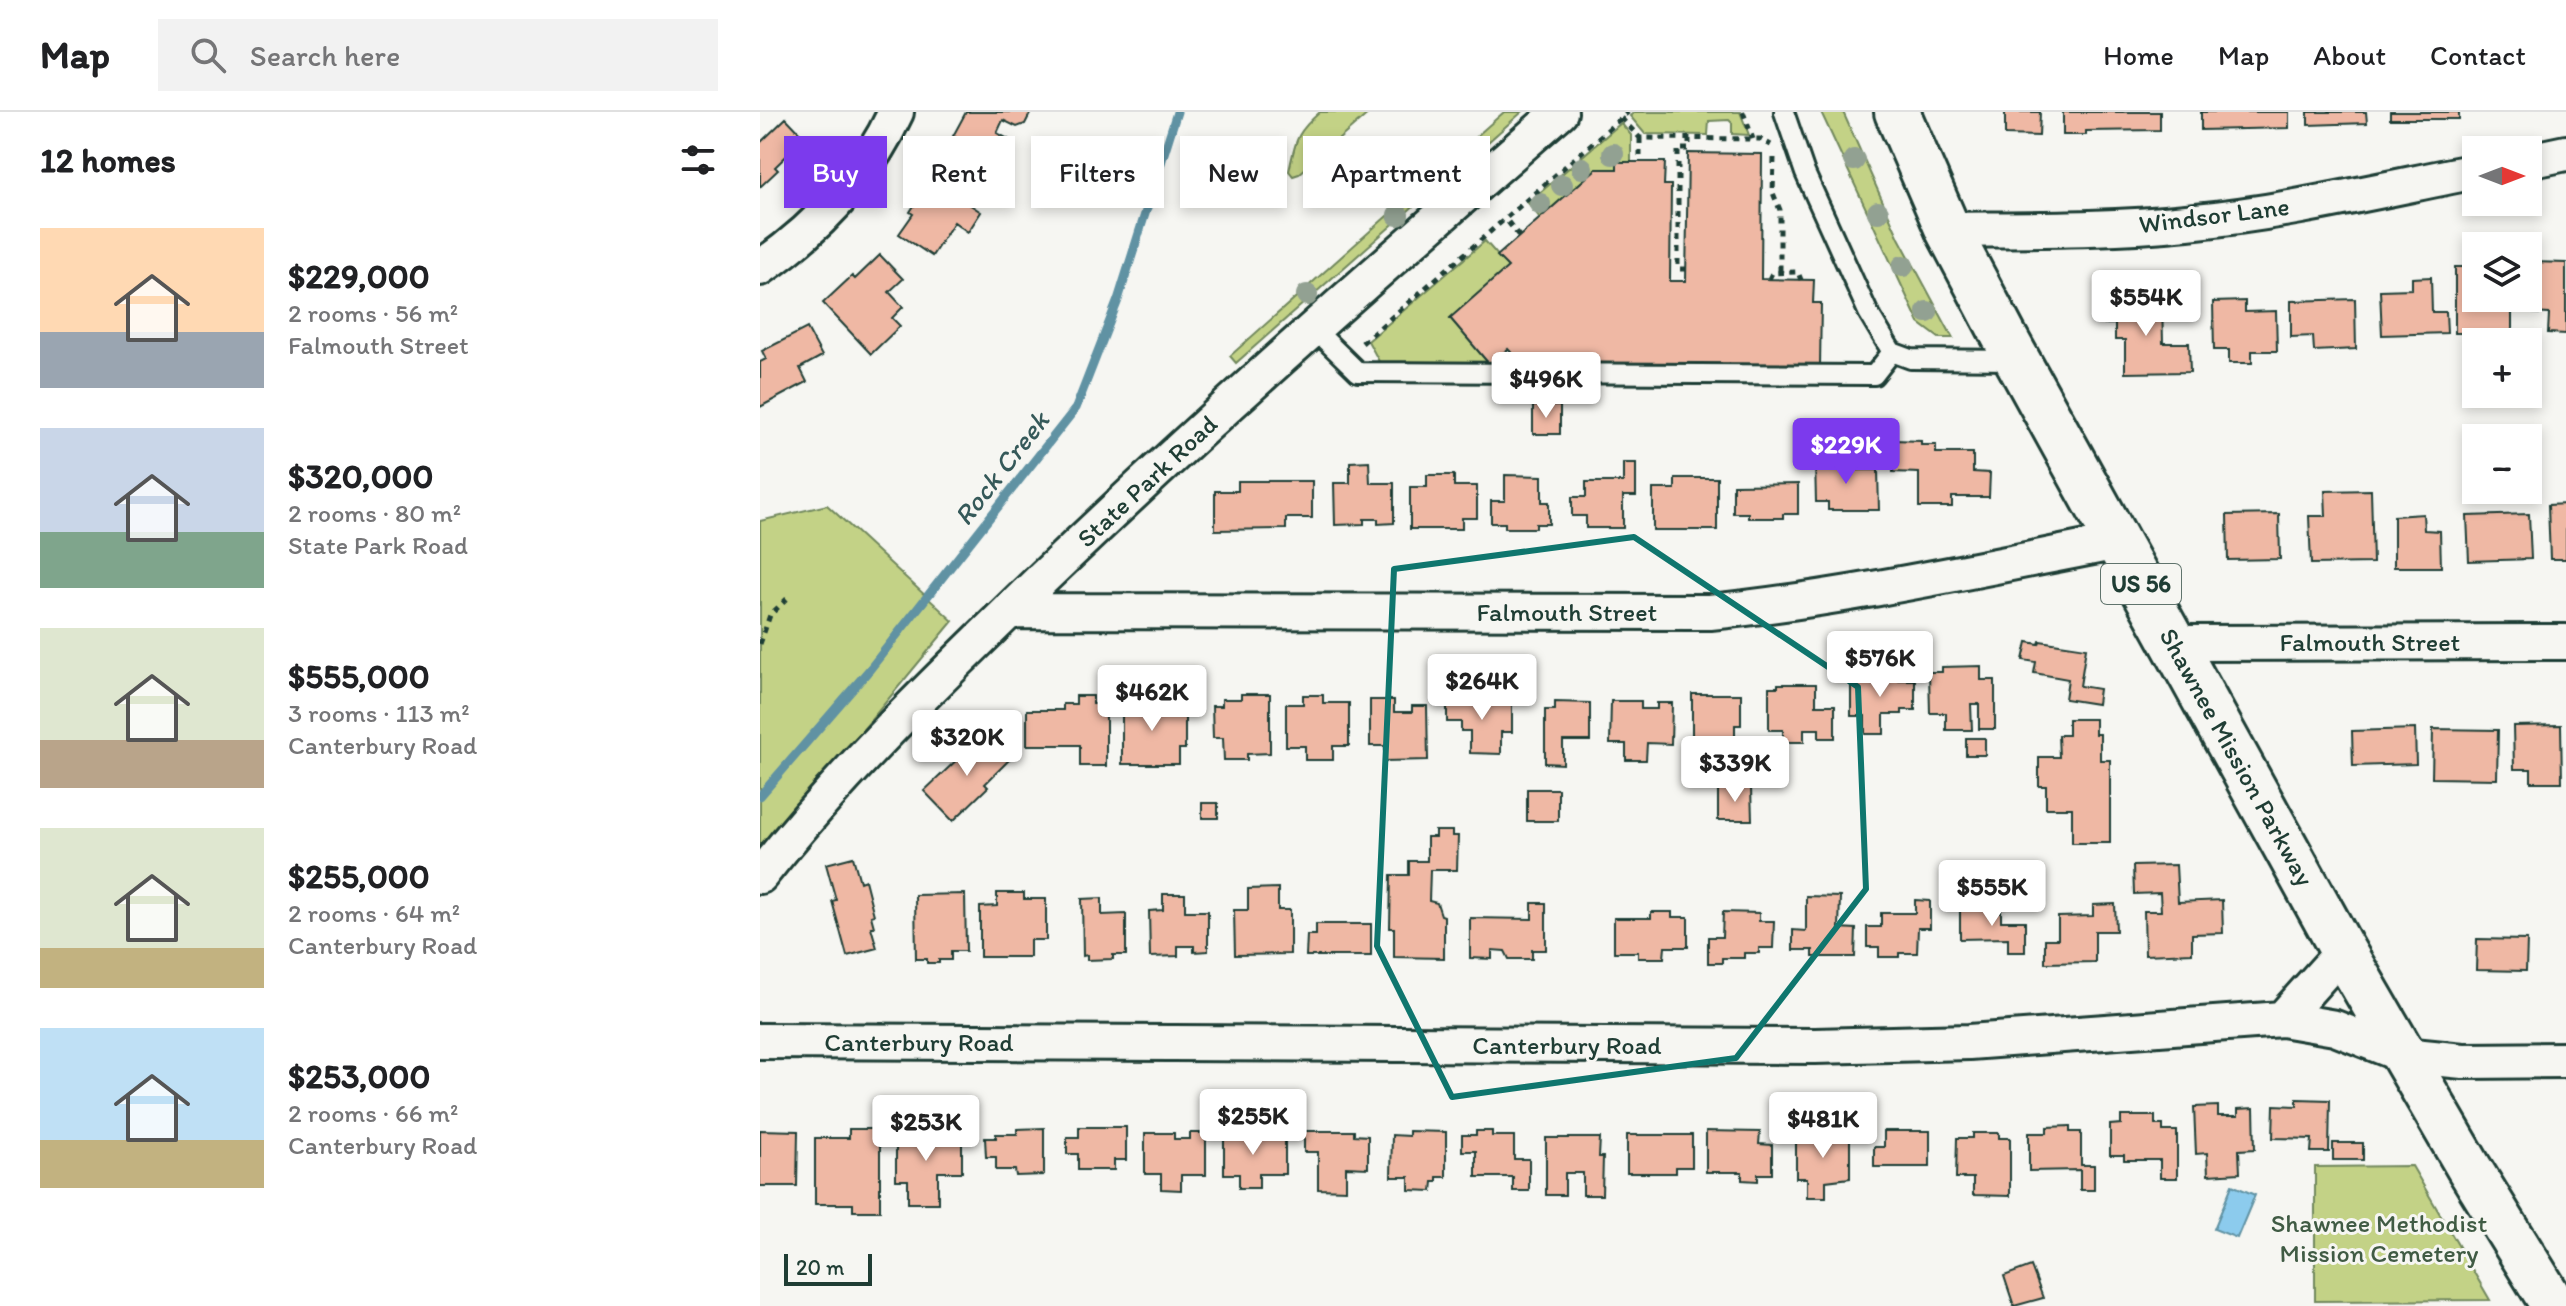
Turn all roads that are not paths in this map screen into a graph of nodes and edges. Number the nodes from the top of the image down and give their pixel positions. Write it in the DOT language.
graph roads {
  1 [pos="896,112"];
  2 [pos="1560,112"];
  3 [pos="1784,112"];
  4 [pos="1897,112"];
  5 [pos="2566,153"];
  6 [pos="2542,158"];
  7 [pos="2462,174"];
  8 [pos="1948,230"];
  9 [pos="760,268"];
  10 [pos="1313,328"];
  11 [pos="1892,352"];
  12 [pos="2018,360"];
  13 [pos="2118,542"];
  14 [pos="1009,611"];
  15 [pos="2566,642"];
  16 [pos="2175,643"];
  17 [pos="760,876"];
  18 [pos="2343,951"];
  19 [pos="2282,1019"];
  20 [pos="760,1041"];
  21 [pos="2403,1055"];
  22 [pos="2566,1060"];
  23 [pos="2554,1306"];
  1 -- 9 [label="street"];
  2 -- 10 [label="street, State Park Road"];
  3 -- 11 [label="lane"];
  4 -- 8 [label="highway, Shawnee Mission Parkway / US 56"];
  5 -- 6 [label="street"];
  7 -- 8 [label="street, Windsor Lane"];
  8 -- 12 [label="highway, Shawnee Mission Parkway / US 56"];
  10 -- 11 [label="lane"];
  10 -- 14 [label="street, State Park Road"];
  11 -- 12 [label="lane"];
  12 -- 13 [label="highway, Shawnee Mission Parkway / US 56"];
  13 -- 14 [label="street, Falmouth Street"];
  13 -- 16 [label="highway, Shawnee Mission Parkway / US 56"];
  14 -- 17 [label="street, State Park Road"];
  15 -- 16 [label="street, Falmouth Street"];
  16 -- 18 [label="highway, Shawnee Mission Parkway / US 56"];
  18 -- 19 [label="street"];
  18 -- 21 [label="highway, Shawnee Mission Parkway / US 56"];
  19 -- 20 [label="street, Canterbury Road"];
  19 -- 21 [label="street, Canterbury Road"];
  21 -- 22 [label="street"];
  21 -- 23 [label="highway, Shawnee Mission Parkway / US 56"];
}
